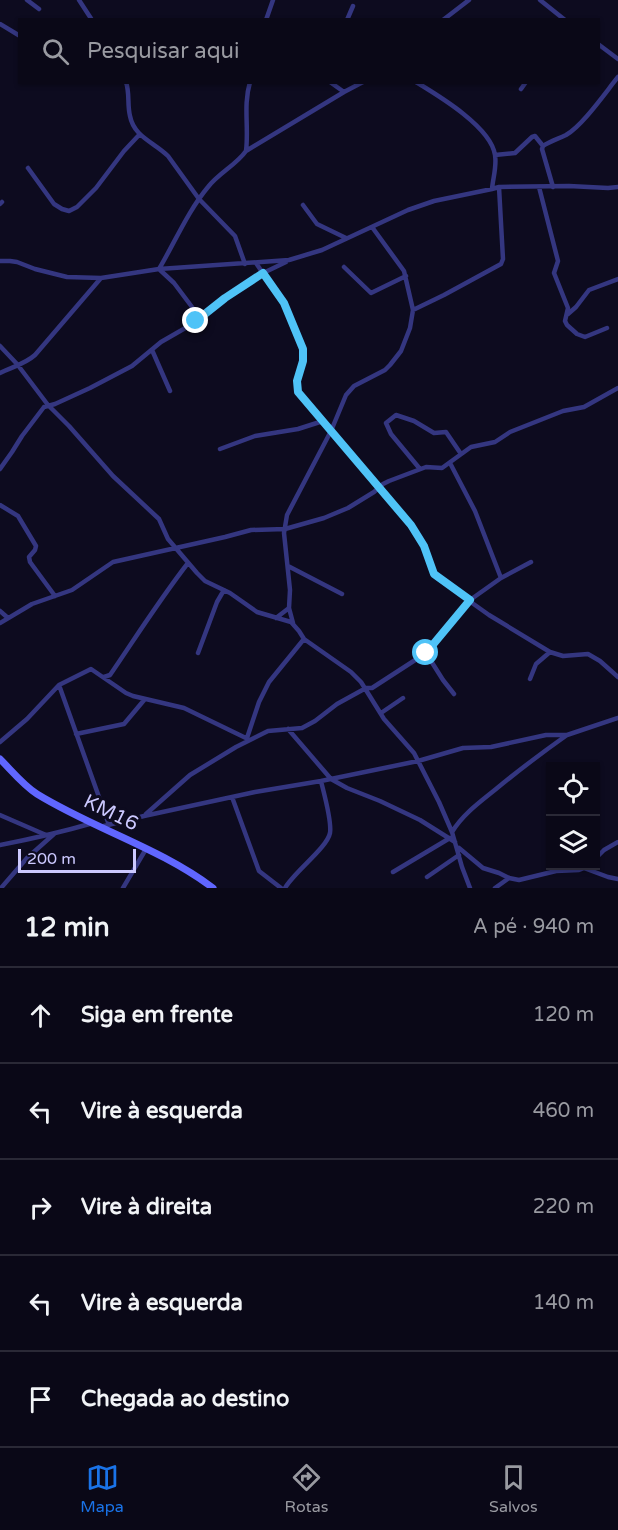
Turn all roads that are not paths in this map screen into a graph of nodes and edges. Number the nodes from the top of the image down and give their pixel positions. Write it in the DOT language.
graph roads {
  1 [pos="27,0"];
  2 [pos="79,0"];
  3 [pos="273,0"];
  4 [pos="469,0"];
  5 [pos="540,0"];
  6 [pos="353,6"];
  7 [pos="39,9"];
  8 [pos="451,17"];
  9 [pos="91,18"];
  10 [pos="267,18"];
  11 [pos="348,18"];
  12 [pos="562,18"];
  13 [pos="0,24"];
  14 [pos="18,35"];
  15 [pos="600,46"];
  16 [pos="618,59"];
  17 [pos="618,77"];
  18 [pos="127,84"];
  19 [pos="250,84"];
  20 [pos="333,84"];
  21 [pos="359,84"];
  22 [pos="419,84"];
  23 [pos="525,84"];
  24 [pos="521,89"];
  25 [pos="344,92"];
  26 [pos="139,135"];
  27 [pos="543,146"];
  28 [pos="246,151"];
  29 [pos="495,155"];
  30 [pos="28,168"];
  31 [pos="499,187"];
  32 [pos="539,187"];
  33 [pos="553,187"];
  34 [pos="618,187"];
  35 [pos="492,189"];
  36 [pos="199,199"];
  37 [pos="303,205"];
  38 [pos="372,227"];
  39 [pos="346,238"];
  40 [pos="290,260"];
  41 [pos="0,261"];
  42 [pos="256,263"];
  43 [pos="246,264"];
  44 [pos="344,267"];
  45 [pos="159,269"];
  46 [pos="263,273"];
  47 [pos="406,276"];
  48 [pos="101,278"];
  49 [pos="618,279"];
  50 [pos="413,310"];
  51 [pos="567,314"];
  52 [pos="201,318"];
  53 [pos="607,328"];
  54 [pos="0,346"];
  55 [pos="152,350"];
  56 [pos="17,364"];
  57 [pos="0,374"];
  58 [pos="618,388"];
  59 [pos="170,391"];
  60 [pos="48,405"];
  61 [pos="323,421"];
  62 [pos="331,431"];
  63 [pos="220,449"];
  64 [pos="461,454"];
  65 [pos="450,463"];
  66 [pos="0,469"];
  67 [pos="420,469"];
  68 [pos="379,488"];
  69 [pos="0,505"];
  70 [pos="285,529"];
  71 [pos="168,539"];
  72 [pos="175,547"];
  73 [pos="162,550"];
  74 [pos="531,562"];
  75 [pos="188,563"];
  76 [pos="288,566"];
  77 [pos="501,578"];
  78 [pos="224,590"];
  79 [pos="342,594"];
  80 [pos="55,596"];
  81 [pos="470,600"];
  82 [pos="289,608"];
  83 [pos="0,611"];
  84 [pos="8,618"];
  85 [pos="276,618"];
  86 [pos="0,623"];
  87 [pos="293,624"];
  88 [pos="304,639"];
  89 [pos="550,652"];
  90 [pos="198,653"];
  91 [pos="426,653"];
  92 [pos="110,675"];
  93 [pos="104,677"];
  94 [pos="618,677"];
  95 [pos="530,679"];
  96 [pos="111,682"];
  97 [pos="59,685"];
  98 [pos="366,688"];
  99 [pos="454,694"];
  100 [pos="403,698"];
  101 [pos="145,699"];
  102 [pos="381,713"];
  103 [pos="618,718"];
  104 [pos="288,729"];
  105 [pos="76,734"];
  106 [pos="567,735"];
  107 [pos="249,739"];
  108 [pos="0,742"];
  109 [pos="0,759"];
  110 [pos="418,761"];
  111 [pos="331,779"];
  112 [pos="321,781"];
  113 [pos="232,797"];
  114 [pos="0,815"];
  115 [pos="144,816"];
  116 [pos="96,825"];
  117 [pos="109,825"];
  118 [pos="452,832"];
  119 [pos="54,834"];
  120 [pos="45,835"];
  121 [pos="450,838"];
  122 [pos="618,843"];
  123 [pos="456,844"];
  124 [pos="0,845"];
  125 [pos="146,849"];
  126 [pos="600,854"];
  127 [pos="459,855"];
  128 [pos="564,870"];
  129 [pos="593,870"];
  130 [pos="393,872"];
  131 [pos="427,877"];
  132 [pos="508,878"];
  133 [pos="618,879"];
  134 [pos="125,887"];
  135 [pos="1,888"];
  136 [pos="213,888"];
  137 [pos="283,888"];
  138 [pos="470,888"];
  139 [pos="495,888"];
  1 -- 7 [label="street"];
  2 -- 9 [label="street"];
  3 -- 10 [label="street"];
  4 -- 8 [label="street"];
  5 -- 12 [label="street"];
  6 -- 11 [label="street"];
  13 -- 14 [label="street"];
  15 -- 16 [label="street"];
  17 -- 27 [label="street"];
  18 -- 26 [label="street"];
  19 -- 28 [label="street"];
  20 -- 25 [label="street"];
  21 -- 25 [label="street"];
  22 -- 29 [label="street"];
  23 -- 24 [label="street"];
  25 -- 28 [label="street"];
  26 -- 30 [label="street"];
  26 -- 36 [label="street"];
  27 -- 29 [label="street"];
  27 -- 33 [label="street"];
  28 -- 36 [label="street"];
  29 -- 35 [label="street"];
  31 -- 32 [label="street"];
  31 -- 35 [label="street"];
  31 -- 50 [label="street"];
  32 -- 33 [label="street"];
  32 -- 51 [label="street"];
  33 -- 34 [label="street"];
  35 -- 38 [label="street"];
  36 -- 43 [label="street"];
  36 -- 45 [label="street"];
  37 -- 39 [label="street"];
  38 -- 39 [label="street"];
  38 -- 47 [label="street"];
  39 -- 40 [label="street"];
  40 -- 42 [label="street"];
  40 -- 46 [label="street"];
  41 -- 48 [label="street"];
  42 -- 43 [label="street"];
  42 -- 46 [label="street"];
  43 -- 45 [label="street"];
  44 -- 47 [label="street"];
  45 -- 48 [label="street"];
  45 -- 52 [label="street"];
  46 -- 52 [label="street"];
  46 -- 61 [label="street"];
  47 -- 50 [label="street"];
  48 -- 56 [label="street"];
  49 -- 51 [label="street"];
  50 -- 62 [label="street"];
  51 -- 53 [label="street"];
  52 -- 55 [label="street"];
  54 -- 56 [label="street"];
  55 -- 59 [label="street"];
  55 -- 60 [label="street"];
  56 -- 57 [label="street"];
  56 -- 60 [label="street"];
  58 -- 64 [label="street"];
  60 -- 66 [label="street"];
  60 -- 71 [label="street"];
  61 -- 62 [label="street"];
  61 -- 63 [label="street"];
  62 -- 68 [label="street"];
  62 -- 70 [label="street"];
  64 -- 65 [label="street"];
  64 -- 67 [label="street"];
  65 -- 67 [label="street"];
  65 -- 77 [label="street"];
  67 -- 68 [label="street"];
  68 -- 70 [label="street"];
  68 -- 81 [label="street"];
  69 -- 80 [label="street"];
  70 -- 72 [label="street"];
  70 -- 76 [label="street"];
  71 -- 72 [label="street"];
  71 -- 73 [label="street"];
  72 -- 73 [label="street"];
  72 -- 75 [label="street"];
  73 -- 80 [label="street"];
  74 -- 77 [label="street"];
  75 -- 78 [label="street"];
  75 -- 92 [label="street"];
  76 -- 79 [label="street"];
  76 -- 82 [label="street"];
  77 -- 81 [label="street"];
  78 -- 85 [label="street"];
  78 -- 90 [label="street"];
  80 -- 84 [label="street"];
  81 -- 89 [label="street"];
  81 -- 91 [label="street"];
  82 -- 85 [label="street"];
  82 -- 87 [label="street"];
  83 -- 84 [label="street"];
  84 -- 86 [label="street"];
  85 -- 87 [label="street"];
  87 -- 88 [label="street"];
  88 -- 98 [label="street"];
  88 -- 107 [label="street"];
  89 -- 94 [label="street"];
  89 -- 95 [label="street"];
  91 -- 98 [label="street"];
  91 -- 99 [label="street"];
  92 -- 93 [label="street"];
  92 -- 96 [label="street"];
  93 -- 96 [label="street"];
  93 -- 97 [label="street"];
  96 -- 101 [label="street"];
  97 -- 105 [label="street"];
  97 -- 108 [label="street"];
  98 -- 102 [label="street"];
  98 -- 104 [label="street"];
  100 -- 102 [label="street"];
  101 -- 105 [label="street"];
  101 -- 107 [label="street"];
  102 -- 110 [label="street"];
  103 -- 106 [label="street"];
  104 -- 107 [label="street"];
  104 -- 111 [label="street"];
  105 -- 117 [label="street"];
  106 -- 110 [label="street"];
  106 -- 118 [label="street"];
  107 -- 115 [label="street"];
  109 -- 116 [label="street, KM16"];
  110 -- 111 [label="street"];
  110 -- 118 [label="street"];
  111 -- 112 [label="street"];
  111 -- 121 [label="street"];
  112 -- 113 [label="street"];
  112 -- 137 [label="street"];
  113 -- 115 [label="street"];
  113 -- 137 [label="street"];
  114 -- 120 [label="street"];
  115 -- 117 [label="street"];
  116 -- 117 [label="street"];
  116 -- 119 [label="street"];
  116 -- 125 [label="street, KM16"];
  118 -- 123 [label="street"];
  119 -- 120 [label="street"];
  119 -- 135 [label="street"];
  120 -- 124 [label="street"];
  121 -- 123 [label="street"];
  121 -- 130 [label="street"];
  122 -- 126 [label="street"];
  123 -- 127 [label="street"];
  123 -- 132 [label="street"];
  125 -- 134 [label="street"];
  125 -- 136 [label="street, KM16"];
  127 -- 131 [label="street"];
  127 -- 138 [label="street"];
  128 -- 132 [label="street"];
  129 -- 133 [label="street"];
  132 -- 139 [label="street"];
}
